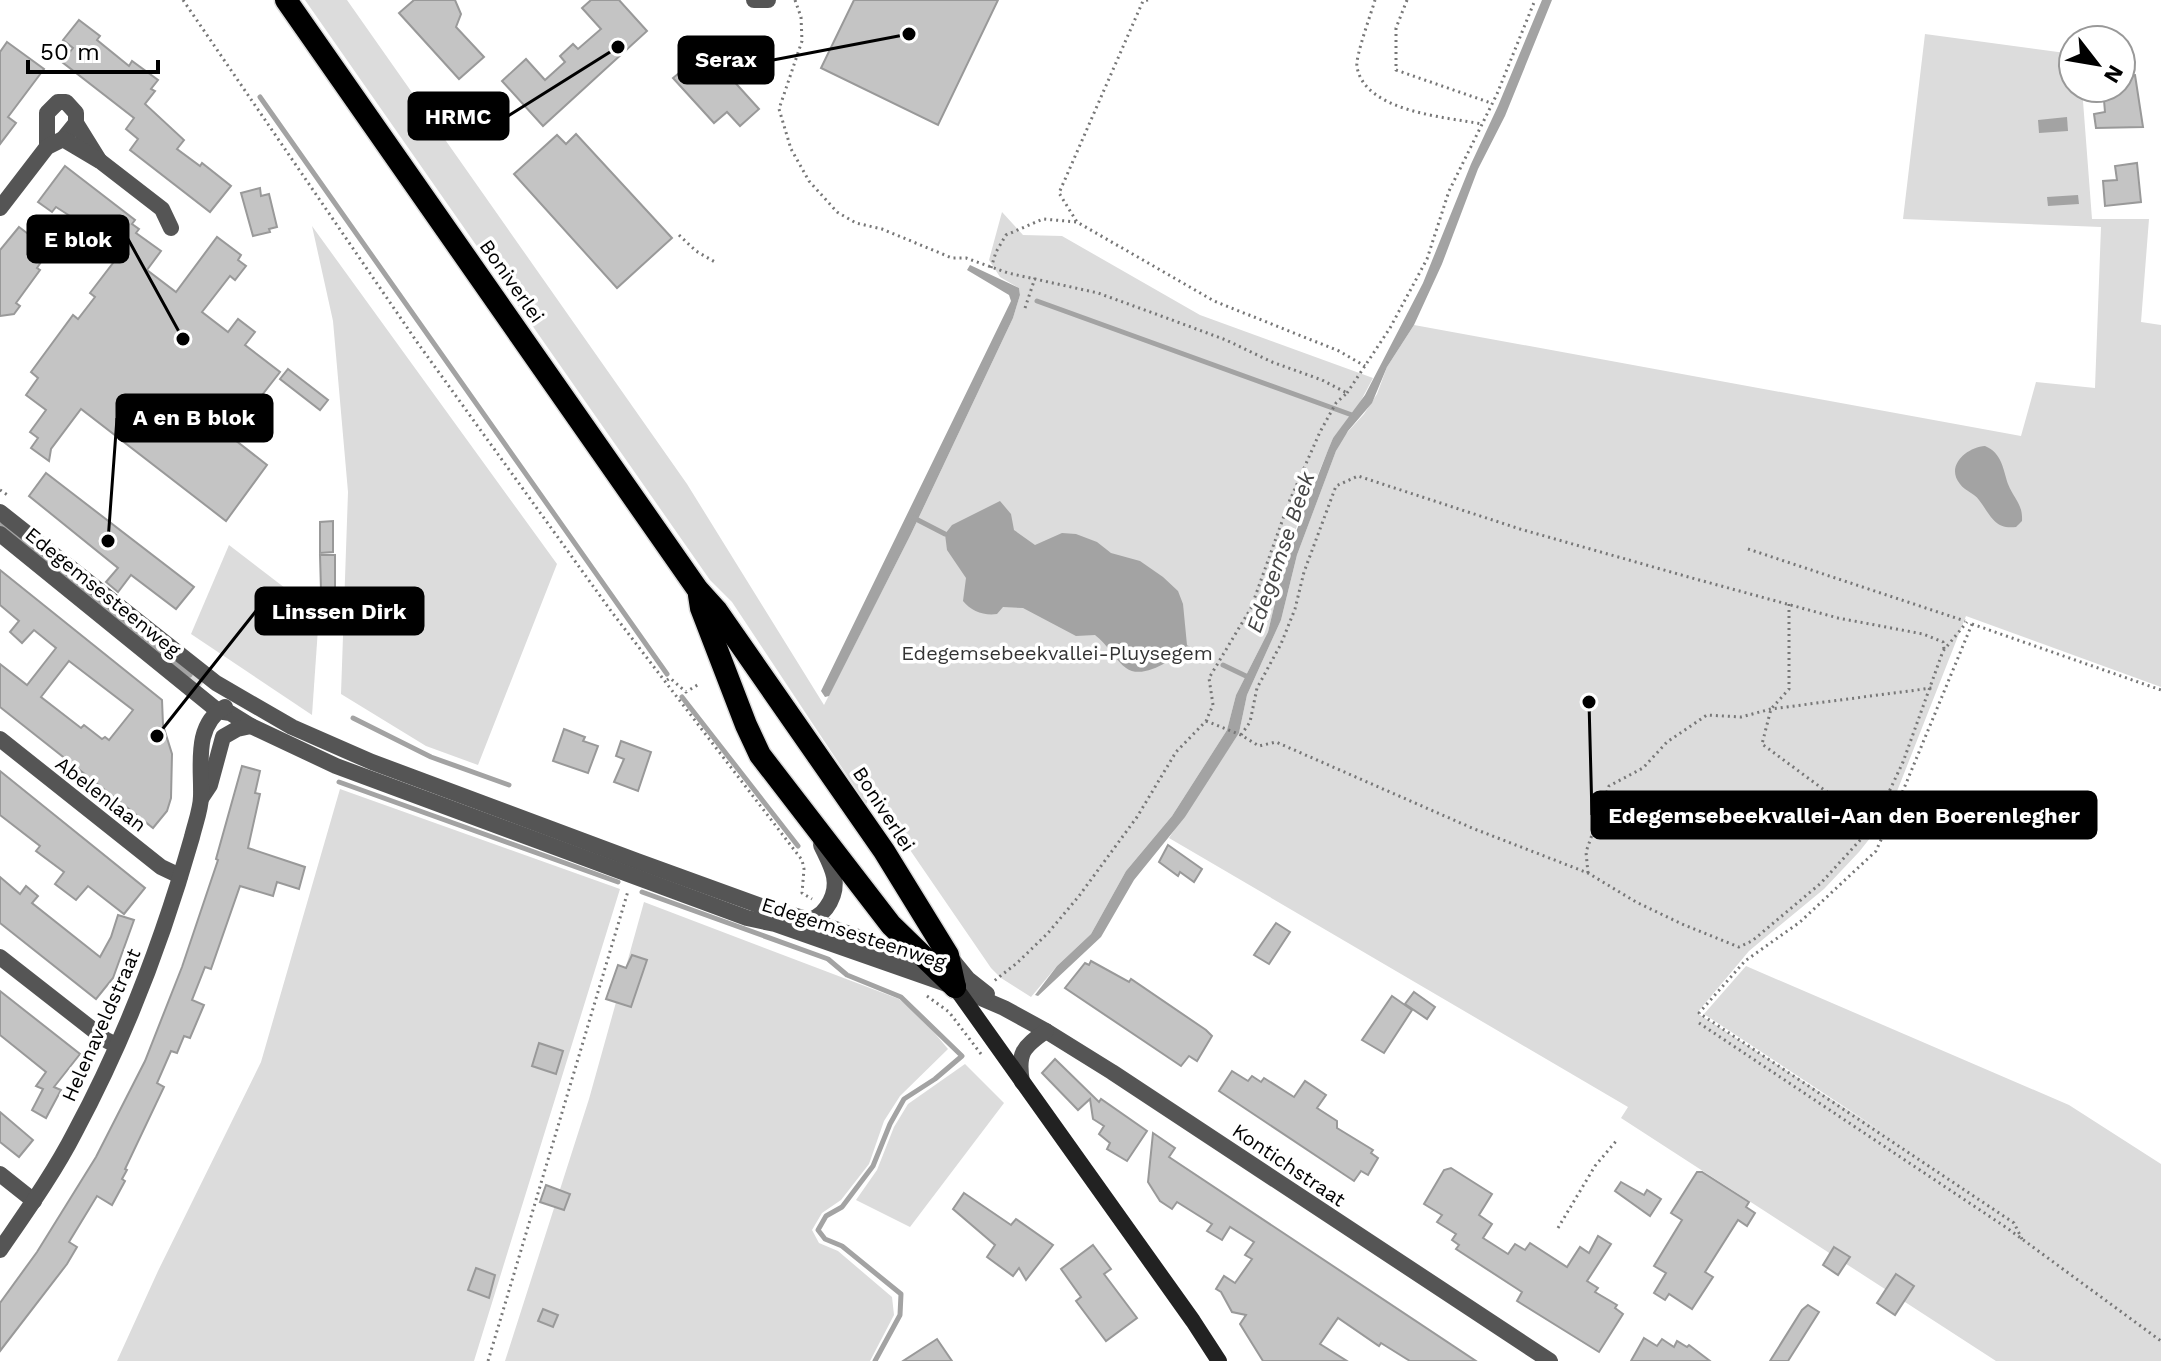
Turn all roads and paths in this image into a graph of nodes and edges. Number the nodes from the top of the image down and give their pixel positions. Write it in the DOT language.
graph roads {
  1 [pos="183,0"];
  2 [pos="286,0"];
  3 [pos="754,0"];
  4 [pos="768,0"];
  5 [pos="795,0"];
  6 [pos="1148,0"];
  7 [pos="1375,0"];
  8 [pos="1407,0"];
  9 [pos="1535,0"];
  10 [pos="1492,103"];
  11 [pos="76,123"];
  12 [pos="1482,124"];
  13 [pos="63,139"];
  14 [pos="47,147"];
  15 [pos="100,161"];
  16 [pos="0,208"];
  17 [pos="1077,222"];
  18 [pos="171,228"];
  19 [pos="679,235"];
  20 [pos="715,262"];
  21 [pos="991,268"];
  22 [pos="1035,278"];
  23 [pos="1025,308"];
  24 [pos="1365,366"];
  25 [pos="1347,393"];
  26 [pos="0,512"];
  27 [pos="0,534"];
  28 [pos="1748,549"];
  29 [pos="698,590"];
  30 [pos="1789,604"];
  31 [pos="1967,622"];
  32 [pos="1972,624"];
  33 [pos="1943,651"];
  34 [pos="666,681"];
  35 [pos="699,684"];
  36 [pos="1932,688"];
  37 [pos="2161,690"];
  38 [pos="257,707"];
  39 [pos="1771,709"];
  40 [pos="218,711"];
  41 [pos="1206,721"];
  42 [pos="251,726"];
  43 [pos="1239,735"];
  44 [pos="0,739"];
  45 [pos="314,746"];
  46 [pos="201,798"];
  47 [pos="810,822"];
  48 [pos="1873,826"];
  49 [pos="1588,873"];
  50 [pos="180,876"];
  51 [pos="633,876"];
  52 [pos="827,907"];
  53 [pos="810,920"];
  54 [pos="1752,941"];
  55 [pos="1759,949"];
  56 [pos="948,955"];
  57 [pos="0,957"];
  58 [pos="992,982"];
  59 [pos="955,987"];
  60 [pos="1004,1008"];
  61 [pos="1699,1023"];
  62 [pos="1046,1031"];
  63 [pos="116,1045"];
  64 [pos="1022,1082"];
  65 [pos="1617,1140"];
  66 [pos="0,1174"];
  67 [pos="34,1201"];
  68 [pos="1558,1228"];
  69 [pos="2023,1241"];
  70 [pos="0,1250"];
  71 [pos="2161,1341"];
  72 [pos="1524,1355"];
  73 [pos="488,1361"];
  74 [pos="1219,1361"];
  75 [pos="1550,1361"];
  1 -- 34 [label="path"];
  2 -- 29 [label="highway, Boniverlei"];
  3 -- 4 [label="street"];
  5 -- 21 [label="path"];
  6 -- 17 [label="path"];
  7 -- 12 [label="path"];
  8 -- 10 [label="path"];
  9 -- 10 [label="path"];
  10 -- 12 [label="path"];
  11 -- 13 [label="street"];
  11 -- 14 [label="street"];
  11 -- 15 [label="street"];
  12 -- 24 [label="path"];
  13 -- 14 [label="street"];
  13 -- 15 [label="street"];
  14 -- 16 [label="street"];
  15 -- 18 [label="street"];
  17 -- 21 [label="path"];
  17 -- 24 [label="path"];
  19 -- 20 [label="path"];
  21 -- 22 [label="path"];
  22 -- 23 [label="path"];
  22 -- 25 [label="path"];
  24 -- 25 [label="path"];
  25 -- 41 [label="path"];
  26 -- 38 [label="street, Edegemsesteenweg"];
  27 -- 40 [label="street, Edegemsesteenweg"];
  28 -- 31 [label="path"];
  29 -- 47 [label="highway, Boniverlei"];
  29 -- 56 [label="highway, Boniverlei"];
  30 -- 33 [label="path"];
  30 -- 39 [label="path"];
  30 -- 43 [label="path"];
  31 -- 32 [label="path"];
  31 -- 33 [label="path"];
  32 -- 37 [label="path"];
  32 -- 55 [label="path"];
  33 -- 36 [label="path"];
  34 -- 35 [label="path"];
  34 -- 52 [label="path"];
  36 -- 39 [label="path, bridge"];
  36 -- 48 [label="path"];
  38 -- 40 [label="street"];
  38 -- 45 [label="street, Edegemsesteenweg"];
  39 -- 48 [label="path"];
  39 -- 49 [label="path, bridge"];
  40 -- 42 [label="street, Edegemsesteenweg"];
  40 -- 46 [label="street, Helenaveldstraat"];
  41 -- 43 [label="path"];
  41 -- 58 [label="path"];
  42 -- 45 [label="street, Edegemsesteenweg"];
  42 -- 46 [label="street, Helenaveldstraat"];
  43 -- 49 [label="path"];
  44 -- 50 [label="street, Abelenlaan"];
  45 -- 51 [label="street, Edegemsesteenweg"];
  45 -- 53 [label="street, Edegemsesteenweg"];
  46 -- 50 [label="street, Helenaveldstraat"];
  47 -- 52 [label="street, Boniverlei"];
  47 -- 59 [label="highway, Boniverlei"];
  48 -- 54 [label="path"];
  49 -- 54 [label="path"];
  50 -- 63 [label="street, Helenaveldstraat"];
  51 -- 59 [label="street, Edegemsesteenweg"];
  51 -- 73 [label="path"];
  52 -- 53 [label="street"];
  53 -- 59 [label="street, Edegemsesteenweg"];
  54 -- 55 [label="path"];
  55 -- 69 [label="path"];
  56 -- 59 [label="highway, Boniverlei"];
  56 -- 60 [label="street, Kontichstraat"];
  57 -- 63 [label="street"];
  59 -- 60 [label="street, Kontichstraat"];
  59 -- 64 [label="main road, Boniverlei"];
  60 -- 62 [label="street, Kontichstraat"];
  61 -- 69 [label="path"];
  62 -- 64 [label="street"];
  62 -- 72 [label="street, Kontichstraat"];
  63 -- 67 [label="street, Helenaveldstraat"];
  64 -- 74 [label="main road, Boniverlei"];
  65 -- 68 [label="path"];
  66 -- 67 [label="street"];
  67 -- 70 [label="street, Helenaveldstraat"];
  69 -- 71 [label="path"];
  72 -- 75 [label="street, Kontichstraat"];
}
